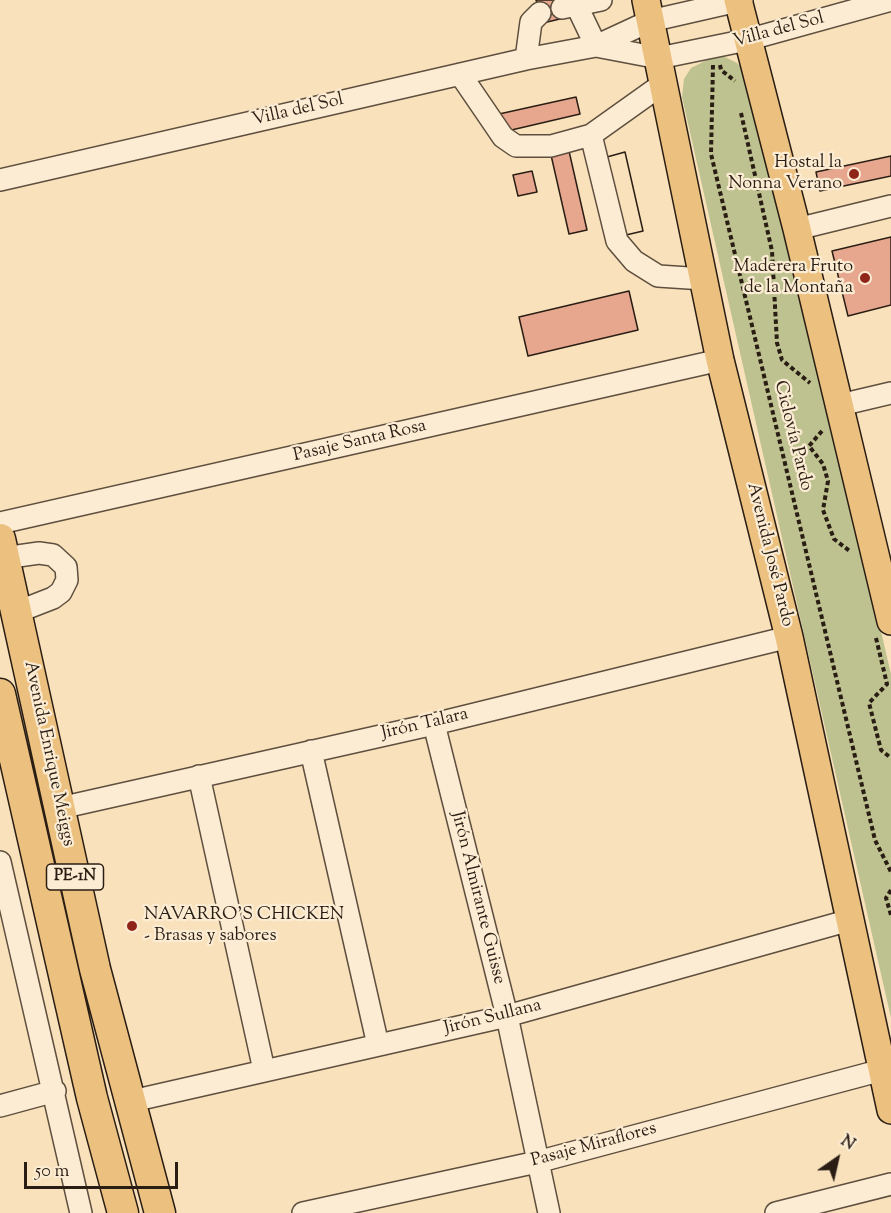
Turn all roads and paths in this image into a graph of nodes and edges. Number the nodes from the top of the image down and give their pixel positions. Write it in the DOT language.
graph roads {
  1 [pos="601,0"];
  2 [pos="739,0"];
  3 [pos="891,0"];
  4 [pos="571,4"];
  5 [pos="648,10"];
  6 [pos="540,13"];
  7 [pos="747,40"];
  8 [pos="596,46"];
  9 [pos="713,47"];
  10 [pos="526,59"];
  11 [pos="662,70"];
  12 [pos="460,74"];
  13 [pos="739,83"];
  14 [pos="741,107"];
  15 [pos="591,135"];
  16 [pos="0,180"];
  17 [pos="891,206"];
  18 [pos="797,229"];
  19 [pos="704,279"];
  20 [pos="720,360"];
  21 [pos="814,386"];
  22 [pos="891,393"];
  23 [pos="831,415"];
  24 [pos="0,523"];
  25 [pos="2,549"];
  26 [pos="857,556"];
  27 [pos="886,584"];
  28 [pos="17,612"];
  29 [pos="882,623"];
  30 [pos="789,637"];
  31 [pos="0,694"];
  32 [pos="434,724"];
  33 [pos="311,751"];
  34 [pos="891,758"];
  35 [pos="200,776"];
  36 [pos="60,808"];
  37 [pos="0,862"];
  38 [pos="891,872"];
  39 [pos="891,890"];
  40 [pos="891,915"];
  41 [pos="850,920"];
  42 [pos="507,1016"];
  43 [pos="378,1045"];
  44 [pos="264,1070"];
  45 [pos="882,1070"];
  46 [pos="55,1091"];
  47 [pos="132,1101"];
  48 [pos="0,1106"];
  49 [pos="891,1110"];
  50 [pos="537,1162"];
  51 [pos="891,1184"];
  52 [pos="81,1213"];
  53 [pos="123,1213"];
  54 [pos="160,1213"];
  55 [pos="303,1213"];
  56 [pos="549,1213"];
  57 [pos="776,1213"];
  1 -- 4 [label="street"];
  2 -- 5 [label="street, Villa del Sol"];
  2 -- 7 [label="main road"];
  3 -- 7 [label="street, Villa del Sol"];
  4 -- 8 [label="street"];
  5 -- 8 [label="street, Villa del Sol"];
  5 -- 11 [label="main road, Avenida José Pardo"];
  6 -- 10 [label="street"];
  7 -- 9 [label="street, Villa del Sol"];
  7 -- 18 [label="main road"];
  8 -- 10 [label="street, Villa del Sol"];
  8 -- 11 [label="street, Villa del Sol"];
  9 -- 11 [label="street, Villa del Sol"];
  9 -- 13 [label="path"];
  9 -- 38 [label="path, Ciclovía Pardo"];
  10 -- 12 [label="street, Villa del Sol"];
  11 -- 15 [label="street"];
  11 -- 19 [label="main road, Avenida José Pardo"];
  12 -- 15 [label="street"];
  12 -- 16 [label="street, Villa del Sol"];
  14 -- 21 [label="path"];
  15 -- 19 [label="street"];
  17 -- 18 [label="street"];
  18 -- 23 [label="main road"];
  19 -- 20 [label="main road, Avenida José Pardo"];
  20 -- 24 [label="street, Pasaje Santa Rosa"];
  20 -- 30 [label="main road, Avenida José Pardo"];
  22 -- 23 [label="street"];
  23 -- 26 [label="path"];
  23 -- 27 [label="main road"];
  25 -- 28 [label="highway, Avenida Enrique Meiggs / PE-1N"];
  25 -- 28 [label="street"];
  27 -- 29 [label="main road"];
  28 -- 36 [label="highway, Avenida Enrique Meiggs / PE-1N"];
  29 -- 34 [label="path"];
  30 -- 32 [label="street, Jirón Talara"];
  30 -- 41 [label="main road, Avenida José Pardo"];
  31 -- 53 [label="highway, Avenida Enrique Meiggs / PE-1N"];
  32 -- 33 [label="street, Jirón Talara"];
  32 -- 42 [label="street, Jirón Almirante Guisse"];
  33 -- 35 [label="street, Jirón Talara"];
  33 -- 43 [label="street"];
  35 -- 36 [label="street, Jirón Talara"];
  35 -- 44 [label="street"];
  36 -- 47 [label="highway, Avenida Enrique Meiggs / PE-1N"];
  37 -- 46 [label="street"];
  39 -- 40 [label="path"];
  41 -- 42 [label="street, Jirón Sullana"];
  41 -- 45 [label="main road, Avenida José Pardo"];
  42 -- 43 [label="street, Jirón Sullana"];
  42 -- 50 [label="street, Jirón Almirante Guisse"];
  43 -- 44 [label="street, Jirón Sullana"];
  44 -- 47 [label="street, Jirón Sullana"];
  45 -- 49 [label="main road, Avenida José Pardo"];
  45 -- 50 [label="street, Pasaje Miraflores"];
  46 -- 48 [label="street"];
  46 -- 52 [label="street"];
  47 -- 54 [label="highway, Avenida Enrique Meiggs / PE-1N"];
  50 -- 55 [label="street, Pasaje Miraflores"];
  50 -- 56 [label="street, Jirón Almirante Guisse"];
  51 -- 57 [label="street"];
}
